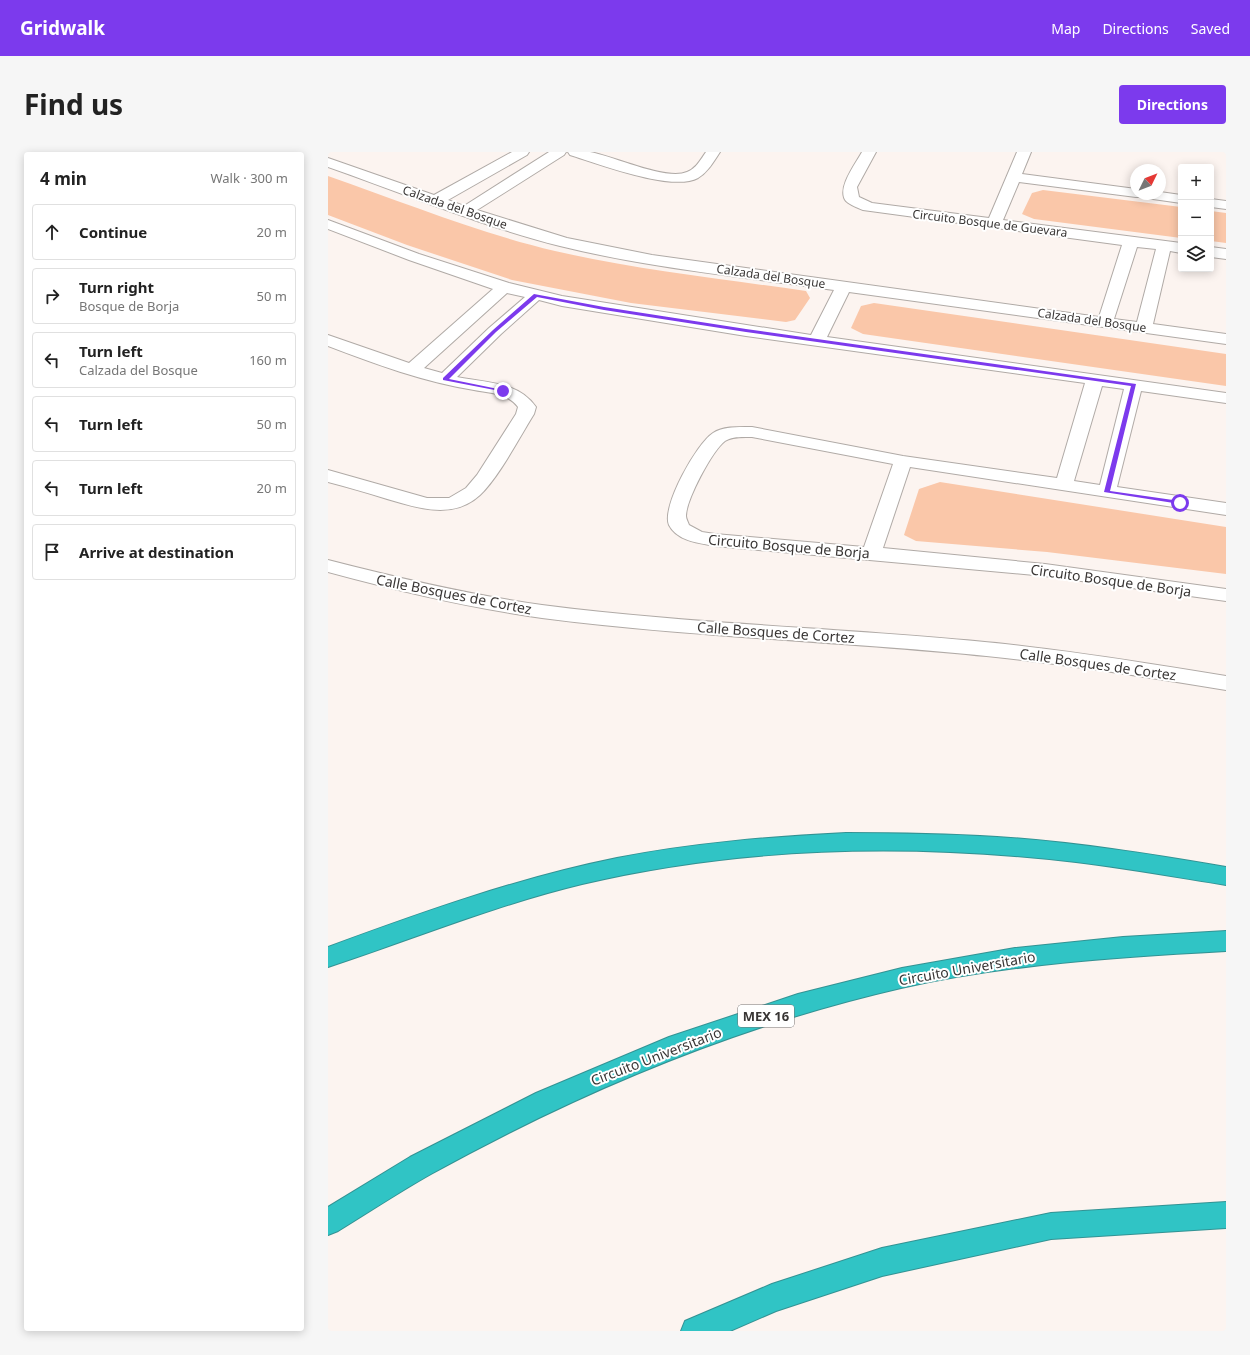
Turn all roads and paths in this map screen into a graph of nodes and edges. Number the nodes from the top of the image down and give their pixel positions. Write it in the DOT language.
graph roads {
  1 [pos="522,152"];
  2 [pos="559,152"];
  3 [pos="575,152"];
  4 [pos="713,152"];
  5 [pos="869,152"];
  6 [pos="1024,152"];
  7 [pos="328,162"];
  8 [pos="1013,177"];
  9 [pos="1130,192"];
  10 [pos="1166,197"];
  11 [pos="1178,199"];
  12 [pos="435,201"];
  13 [pos="1214,203"];
  14 [pos="1226,204"];
  15 [pos="466,211"];
  16 [pos="994,223"];
  17 [pos="328,224"];
  18 [pos="1131,241"];
  19 [pos="1164,246"];
  20 [pos="1178,248"];
  21 [pos="1214,252"];
  22 [pos="1226,254"];
  23 [pos="844,286"];
  24 [pos="504,287"];
  25 [pos="536,295"];
  26 [pos="1105,322"];
  27 [pos="1144,328"];
  28 [pos="1226,339"];
  29 [pos="328,340"];
  30 [pos="817,340"];
  31 [pos="412,370"];
  32 [pos="445,379"];
  33 [pos="1095,379"];
  34 [pos="1134,385"];
  35 [pos="1226,398"];
  36 [pos="903,461"];
  37 [pos="328,476"];
  38 [pos="1064,485"];
  39 [pos="1107,492"];
  40 [pos="1226,509"];
  41 [pos="871,554"];
  42 [pos="328,566"];
  43 [pos="1226,595"];
  44 [pos="1226,683"];
  45 [pos="1226,876"];
  46 [pos="1226,941"];
  47 [pos="328,957"];
  48 [pos="1226,1215"];
  49 [pos="336,1217"];
  50 [pos="696,1331"];
  1 -- 12 [label="street"];
  2 -- 15 [label="street"];
  3 -- 4 [label="street"];
  5 -- 16 [label="street, Circuito Bosque de Guevara"];
  6 -- 8 [label="street"];
  7 -- 12 [label="street, Calzada del Bosque"];
  8 -- 9 [label="street"];
  8 -- 16 [label="street"];
  10 -- 11 [label="street"];
  12 -- 15 [label="street, Calzada del Bosque"];
  13 -- 14 [label="street"];
  15 -- 23 [label="street, Calzada del Bosque"];
  16 -- 18 [label="street, Circuito Bosque de Guevara"];
  17 -- 24 [label="street"];
  18 -- 19 [label="street, Circuito Bosque de Guevara"];
  18 -- 26 [label="street"];
  19 -- 20 [label="street, Circuito Bosque de Guevara"];
  19 -- 27 [label="street"];
  21 -- 22 [label="street"];
  23 -- 26 [label="street, Calzada del Bosque"];
  23 -- 30 [label="street"];
  24 -- 25 [label="street"];
  24 -- 31 [label="street"];
  25 -- 30 [label="street"];
  25 -- 32 [label="street"];
  26 -- 27 [label="street, Calzada del Bosque"];
  27 -- 28 [label="street, Calzada del Bosque"];
  29 -- 31 [label="street"];
  30 -- 33 [label="street"];
  31 -- 32 [label="street"];
  32 -- 37 [label="street"];
  33 -- 34 [label="street"];
  33 -- 38 [label="street"];
  34 -- 35 [label="street"];
  34 -- 39 [label="street"];
  36 -- 38 [label="street, Circuito Bosque de Borja"];
  36 -- 41 [label="street"];
  36 -- 41 [label="street, Circuito Bosque de Borja"];
  38 -- 39 [label="street, Circuito Bosque de Borja"];
  39 -- 40 [label="street, Circuito Bosque de Borja"];
  41 -- 43 [label="street, Circuito Bosque de Borja"];
  42 -- 44 [label="street, Calle Bosques de Cortez"];
  45 -- 47 [label="highway"];
  46 -- 49 [label="highway, Circuito Universitario / MEX 16"];
  48 -- 50 [label="highway"];
}
